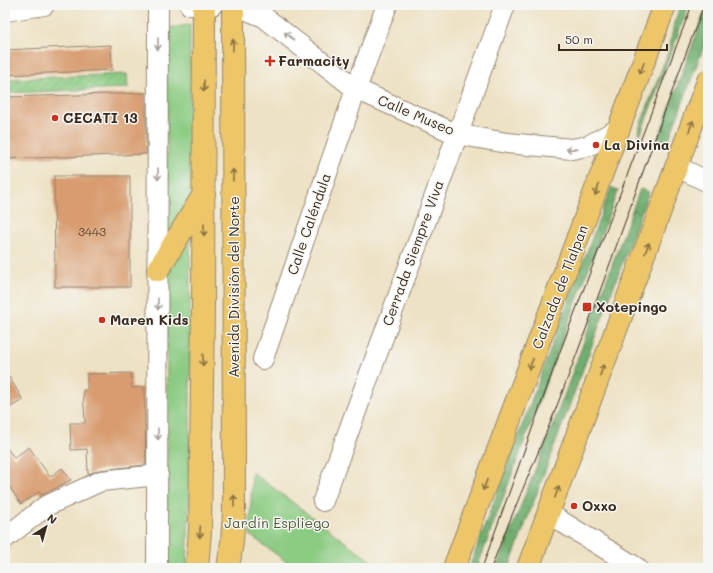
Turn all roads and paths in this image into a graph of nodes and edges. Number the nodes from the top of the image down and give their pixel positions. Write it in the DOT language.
graph roads {
  1 [pos="44,5"];
  2 [pos="158,5"];
  3 [pos="190,5"];
  4 [pos="204,5"];
  5 [pos="212,5"];
  6 [pos="234,5"];
  7 [pos="387,5"];
  8 [pos="505,5"];
  9 [pos="665,5"];
  10 [pos="5,10"];
  11 [pos="267,11"];
  12 [pos="708,81"];
  13 [pos="356,89"];
  14 [pos="620,128"];
  15 [pos="456,134"];
  16 [pos="676,166"];
  17 [pos="708,182"];
  18 [pos="204,194"];
  19 [pos="158,270"];
  20 [pos="263,359"];
  21 [pos="158,475"];
  22 [pos="323,501"];
  23 [pos="549,514"];
  24 [pos="5,538"];
  25 [pos="158,568"];
  26 [pos="197,568"];
  27 [pos="228,568"];
  28 [pos="454,568"];
  29 [pos="528,568"];
  30 [pos="637,568"];
  1 -- 10 [label="street"];
  2 -- 19 [label="street, one-way"];
  3 -- 4 [label="street"];
  4 -- 5 [label="street"];
  4 -- 18 [label="main road, one-way"];
  6 -- 11 [label="street, Calle Museo"];
  27 -- 6 [label="main road, Avenida División del Norte, one-way"];
  7 -- 13 [label="street, Calle Caléndula"];
  8 -- 15 [label="street, Cerrada Siempre Viva"];
  9 -- 14 [label="main road, Calzada de Tlalpan, one-way"];
  13 -- 11 [label="street, Calle Museo, one-way"];
  16 -- 12 [label="main road, one-way"];
  13 -- 15 [label="street, Calle Museo"];
  13 -- 20 [label="street, Calle Caléndula"];
  14 -- 15 [label="street, Calle Museo, one-way"];
  14 -- 28 [label="main road, Calzada de Tlalpan, one-way"];
  15 -- 22 [label="street, Cerrada Siempre Viva"];
  16 -- 17 [label="street"];
  23 -- 16 [label="main road, one-way"];
  18 -- 19 [label="main road"];
  18 -- 26 [label="main road, one-way"];
  19 -- 21 [label="street, one-way"];
  21 -- 24 [label="street"];
  21 -- 25 [label="street"];
  23 -- 29 [label="main road"];
  23 -- 30 [label="street"];
}
